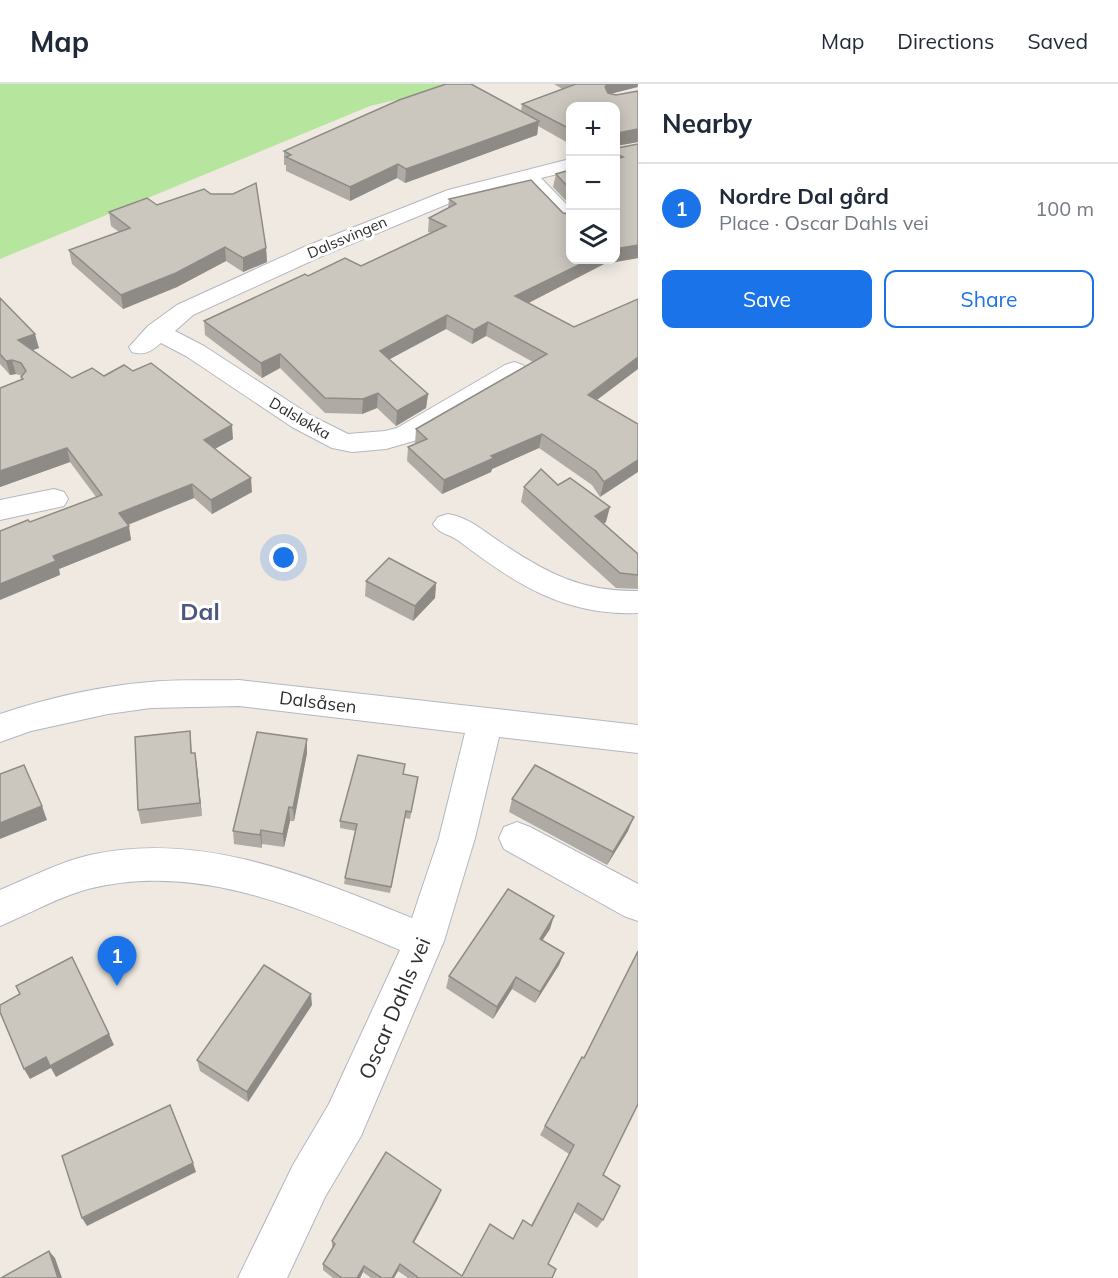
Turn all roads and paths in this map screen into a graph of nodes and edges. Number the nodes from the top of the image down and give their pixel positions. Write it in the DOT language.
graph roads {
  1 [pos="566,166"];
  2 [pos="526,175"];
  3 [pos="566,216"];
  4 [pos="149,339"];
  5 [pos="514,370"];
  6 [pos="54,499"];
  7 [pos="0,510"];
  8 [pos="448,524"];
  9 [pos="638,602"];
  10 [pos="485,722"];
  11 [pos="0,728"];
  12 [pos="638,740"];
  13 [pos="517,838"];
  14 [pos="638,904"];
  15 [pos="0,908"];
  16 [pos="424,941"];
  17 [pos="262,1278"];
  1 -- 2 [label="street, Dalssvingen"];
  2 -- 3 [label="street"];
  2 -- 4 [label="street, Dalssvingen"];
  4 -- 5 [label="street, Dalsløkka"];
  6 -- 7 [label="street"];
  8 -- 9 [label="street"];
  10 -- 11 [label="street, Dalsåsen"];
  10 -- 12 [label="street, Dalsåsen"];
  10 -- 16 [label="street, Oscar Dahls vei"];
  13 -- 14 [label="street"];
  15 -- 16 [label="street"];
  16 -- 17 [label="street, Oscar Dahls vei"];
}
